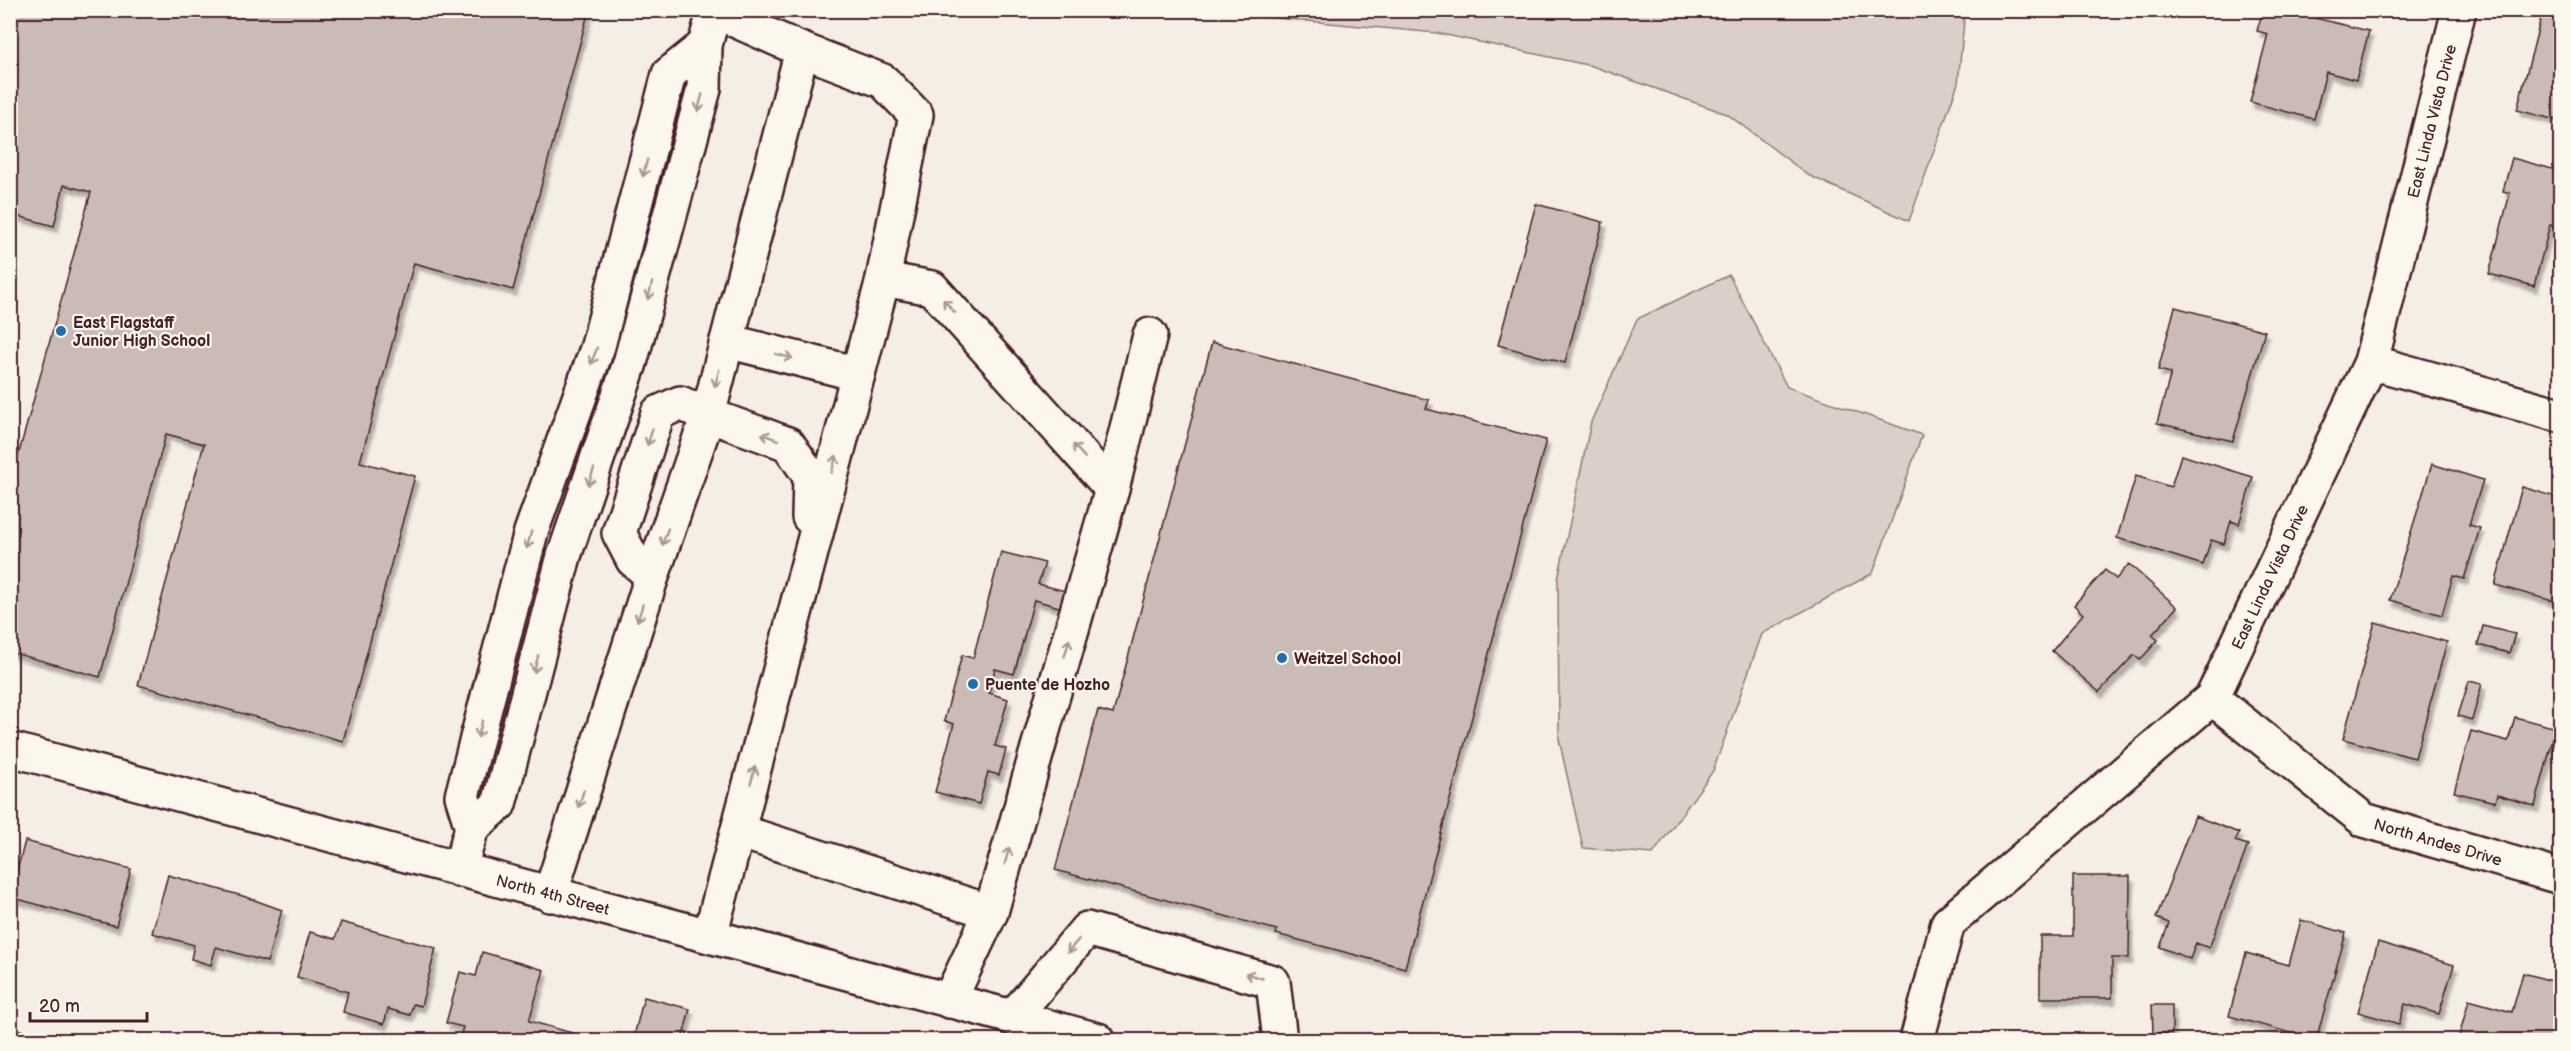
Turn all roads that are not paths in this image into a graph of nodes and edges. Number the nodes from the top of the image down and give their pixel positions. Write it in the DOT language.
graph roads {
  1 [pos="2459,10"];
  2 [pos="713,11"];
  3 [pos="802,50"];
  4 [pos="883,279"];
  5 [pos="1150,335"];
  6 [pos="727,341"];
  7 [pos="2371,362"];
  8 [pos="858,374"];
  9 [pos="708,415"];
  10 [pos="2560,415"];
  11 [pos="1112,489"];
  12 [pos="808,561"];
  13 [pos="652,576"];
  14 [pos="2212,698"];
  15 [pos="10,748"];
  16 [pos="738,831"];
  17 [pos="459,870"];
  18 [pos="2560,877"];
  19 [pos="550,895"];
  20 [pos="991,912"];
  21 [pos="710,936"];
  22 [pos="949,1001"];
  23 [pos="1012,1018"];
  24 [pos="1098,1041"];
  25 [pos="1280,1041"];
  26 [pos="1917,1041"];
  1 -- 7 [label="street, East Linda Vista Drive"];
  2 -- 3 [label="street"];
  2 -- 17 [label="street, one-way"];
  3 -- 4 [label="street"];
  3 -- 6 [label="street"];
  4 -- 8 [label="street"];
  11 -- 4 [label="street, one-way"];
  5 -- 11 [label="street"];
  6 -- 8 [label="street, one-way"];
  6 -- 9 [label="street, one-way"];
  7 -- 10 [label="street"];
  7 -- 14 [label="street, East Linda Vista Drive"];
  12 -- 8 [label="street, one-way"];
  12 -- 9 [label="street, one-way"];
  9 -- 13 [label="street, one-way"];
  9 -- 13 [label="street, one-way"];
  20 -- 11 [label="street, one-way"];
  16 -- 12 [label="street, one-way"];
  13 -- 19 [label="street, one-way"];
  14 -- 18 [label="street, North Andes Drive"];
  14 -- 26 [label="street, East Linda Vista Drive"];
  15 -- 17 [label="street, North 4th Street"];
  16 -- 20 [label="street"];
  16 -- 21 [label="street"];
  17 -- 19 [label="street, North 4th Street"];
  19 -- 21 [label="street, North 4th Street"];
  20 -- 22 [label="street"];
  21 -- 22 [label="street, North 4th Street"];
  22 -- 23 [label="street, North 4th Street"];
  23 -- 24 [label="street, North 4th Street"];
  25 -- 23 [label="street, one-way"];
}
